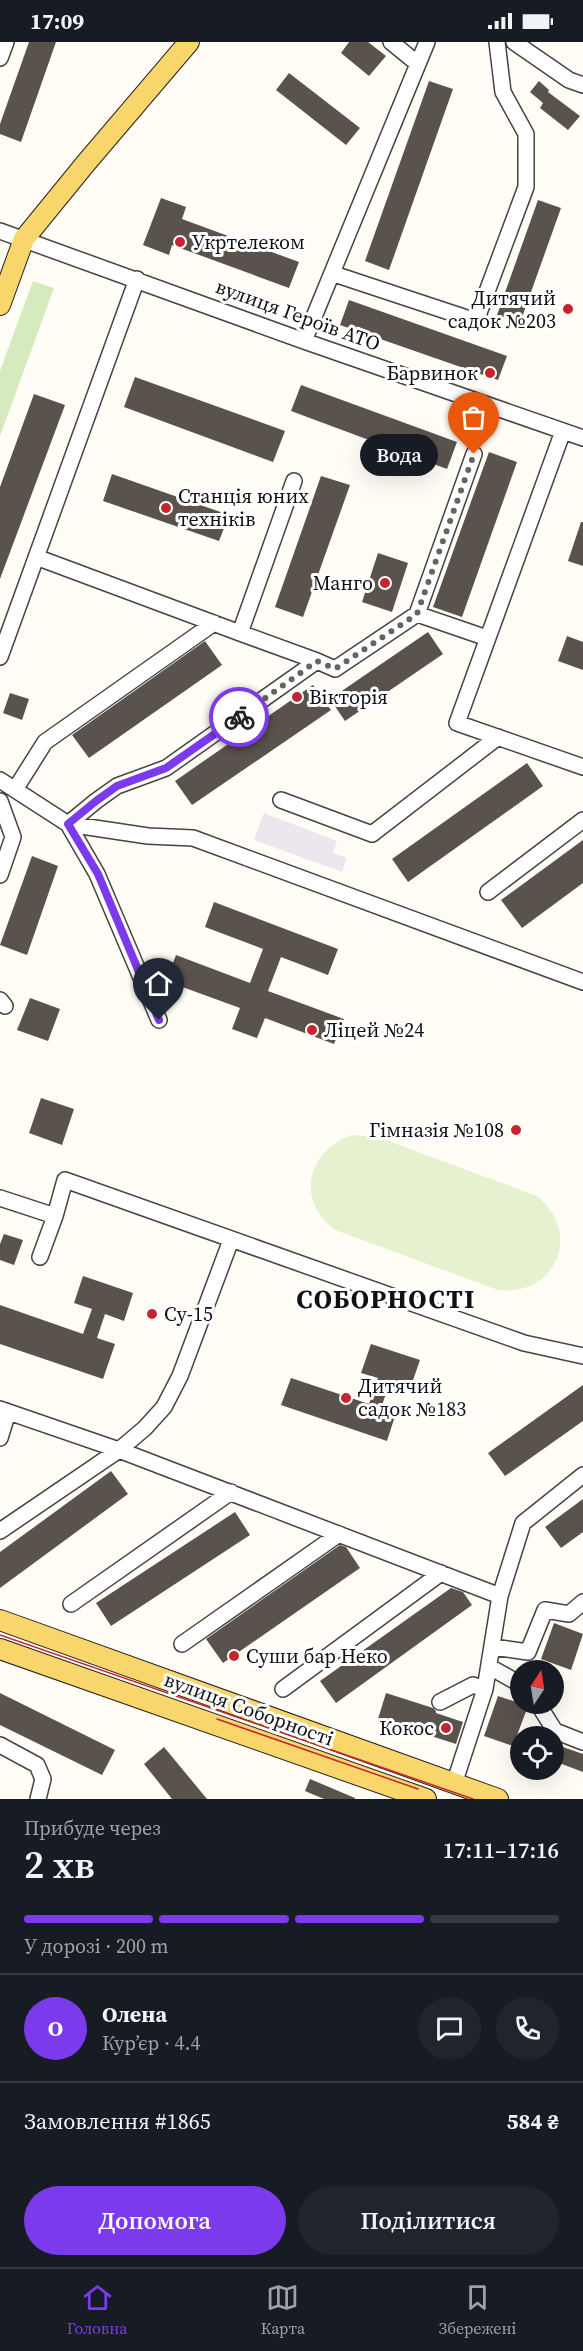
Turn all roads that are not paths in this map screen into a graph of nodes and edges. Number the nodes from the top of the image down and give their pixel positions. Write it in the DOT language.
graph roads {
  1 [pos="6,42"];
  2 [pos="189,42"];
  3 [pos="391,42"];
  4 [pos="427,42"];
  5 [pos="497,42"];
  6 [pos="514,42"];
  7 [pos="0,58"];
  8 [pos="418,64"];
  9 [pos="583,85"];
  10 [pos="0,231"];
  11 [pos="24,240"];
  12 [pos="333,274"];
  13 [pos="137,279"];
  14 [pos="0,305"];
  15 [pos="304,341"];
  16 [pos="563,431"];
  17 [pos="583,438"];
  18 [pos="474,454"];
  19 [pos="294,481"];
  20 [pos="36,557"];
  21 [pos="417,614"];
  22 [pos="214,623"];
  23 [pos="240,633"];
  24 [pos="487,638"];
  25 [pos="0,657"];
  26 [pos="317,661"];
  27 [pos="498,737"];
  28 [pos="583,767"];
  29 [pos="0,780"];
  30 [pos="16,788"];
  31 [pos="281,800"];
  32 [pos="0,801"];
  33 [pos="583,820"];
  34 [pos="68,824"];
  35 [pos="0,875"];
  36 [pos="488,892"];
  37 [pos="583,982"];
  38 [pos="159,1020"];
  39 [pos="0,1198"];
  40 [pos="55,1216"];
  41 [pos="231,1240"];
  42 [pos="40,1257"];
  43 [pos="583,1356"];
  44 [pos="4,1411"];
  45 [pos="0,1438"];
  46 [pos="119,1449"];
  47 [pos="583,1475"];
  48 [pos="231,1492"];
  49 [pos="0,1531"];
  50 [pos="339,1534"];
  51 [pos="441,1573"];
  52 [pos="500,1596"];
  53 [pos="583,1602"];
  54 [pos="71,1604"];
  55 [pos="0,1620"];
  56 [pos="182,1644"];
  57 [pos="493,1647"];
  58 [pos="0,1650"];
  59 [pos="490,1667"];
  60 [pos="510,1678"];
  61 [pos="283,1689"];
  62 [pos="485,1689"];
  63 [pos="440,1702"];
  64 [pos="544,1714"];
  65 [pos="583,1742"];
  66 [pos="0,1745"];
  67 [pos="454,1784"];
  68 [pos="38,1799"];
  69 [pos="426,1799"];
  70 [pos="498,1799"];
  1 -- 7 [label="street"];
  2 -- 11 [label="main road"];
  3 -- 8 [label="street"];
  4 -- 8 [label="street"];
  5 -- 12 [label="street"];
  6 -- 9 [label="street"];
  8 -- 12 [label="street"];
  10 -- 11 [label="street, вулиця Героїв АТО"];
  11 -- 13 [label="street, вулиця Героїв АТО"];
  11 -- 14 [label="main road"];
  12 -- 15 [label="street"];
  13 -- 15 [label="street, вулиця Героїв АТО"];
  13 -- 20 [label="street"];
  15 -- 16 [label="street, вулиця Героїв АТО"];
  16 -- 17 [label="street, вулиця Героїв АТО"];
  16 -- 24 [label="street"];
  18 -- 21 [label="street"];
  19 -- 23 [label="street"];
  20 -- 22 [label="street"];
  20 -- 25 [label="street"];
  21 -- 24 [label="street"];
  21 -- 26 [label="street"];
  22 -- 23 [label="street"];
  22 -- 30 [label="street"];
  23 -- 26 [label="street"];
  24 -- 27 [label="street"];
  26 -- 34 [label="street"];
  27 -- 28 [label="street"];
  27 -- 31 [label="street"];
  29 -- 30 [label="street"];
  30 -- 34 [label="street"];
  32 -- 35 [label="street"];
  33 -- 36 [label="street"];
  34 -- 37 [label="street"];
  34 -- 38 [label="street"];
  39 -- 40 [label="street"];
  40 -- 41 [label="street"];
  40 -- 42 [label="street"];
  41 -- 43 [label="street"];
  41 -- 46 [label="street"];
  44 -- 45 [label="street"];
  44 -- 46 [label="street"];
  46 -- 48 [label="street"];
  46 -- 49 [label="street"];
  47 -- 52 [label="street"];
  48 -- 50 [label="street"];
  48 -- 54 [label="street"];
  50 -- 51 [label="street"];
  50 -- 56 [label="street"];
  51 -- 52 [label="street"];
  51 -- 61 [label="street"];
  52 -- 57 [label="street"];
  53 -- 57 [label="street"];
  55 -- 67 [label="main road, вулиця Соборності"];
  57 -- 59 [label="street"];
  58 -- 69 [label="main road, вулиця Соборності"];
  59 -- 60 [label="street"];
  59 -- 62 [label="street"];
  62 -- 63 [label="street"];
  62 -- 67 [label="street"];
  64 -- 65 [label="street"];
  66 -- 68 [label="street"];
  67 -- 70 [label="main road, вулиця Соборності"];
}
